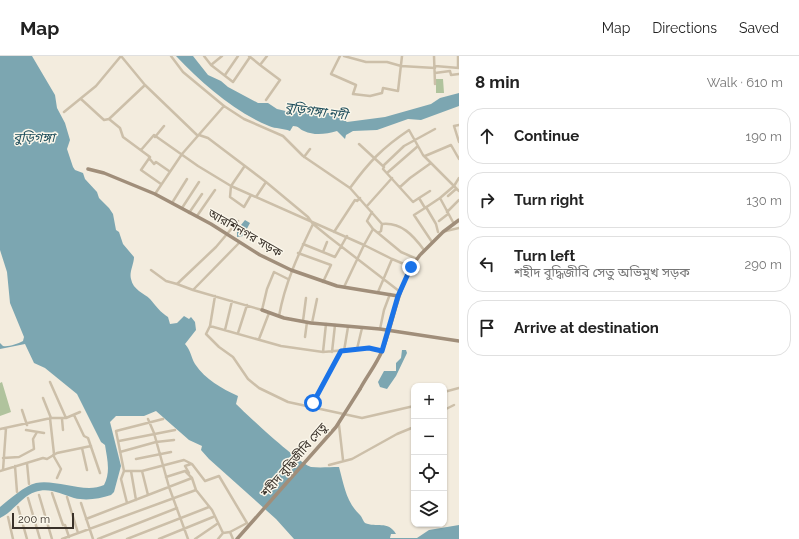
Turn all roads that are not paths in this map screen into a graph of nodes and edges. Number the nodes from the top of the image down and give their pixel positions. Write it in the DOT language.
graph roads {
  1 [pos="121,56"];
  2 [pos="171,56"];
  3 [pos="204,56"];
  4 [pos="222,56"];
  5 [pos="238,56"];
  6 [pos="267,56"];
  7 [pos="340,56"];
  8 [pos="344,56"];
  9 [pos="402,56"];
  10 [pos="434,56"];
  11 [pos="458,56"];
  12 [pos="249,57"];
  13 [pos="260,64"];
  14 [pos="211,65"];
  15 [pos="401,66"];
  16 [pos="435,67"];
  17 [pos="458,68"];
  18 [pos="435,73"];
  19 [pos="459,74"];
  20 [pos="225,75"];
  21 [pos="435,84"];
  22 [pos="145,85"];
  23 [pos="81,99"];
  24 [pos="266,100"];
  25 [pos="224,106"];
  26 [pos="64,112"];
  27 [pos="110,120"];
  28 [pos="459,125"];
  29 [pos="164,126"];
  30 [pos="435,129"];
  31 [pos="198,136"];
  32 [pos="156,137"];
  33 [pos="415,140"];
  34 [pos="459,142"];
  35 [pos="359,144"];
  36 [pos="418,146"];
  37 [pos="310,149"];
  38 [pos="141,150"];
  39 [pos="182,154"];
  40 [pos="425,156"];
  41 [pos="304,157"];
  42 [pos="149,158"];
  43 [pos="373,158"];
  44 [pos="459,159"];
  45 [pos="431,163"];
  46 [pos="383,166"];
  47 [pos="244,167"];
  48 [pos="88,169"];
  49 [pos="170,171"];
  50 [pos="387,173"];
  51 [pos="392,178"];
  52 [pos="459,178"];
  53 [pos="187,179"];
  54 [pos="199,182"];
  55 [pos="266,182"];
  56 [pos="160,184"];
  57 [pos="231,186"];
  58 [pos="400,187"];
  59 [pos="350,188"];
  60 [pos="456,189"];
  61 [pos="215,190"];
  62 [pos="430,191"];
  63 [pos="155,194"];
  64 [pos="202,194"];
  65 [pos="251,195"];
  66 [pos="448,196"];
  67 [pos="256,198"];
  68 [pos="360,198"];
  69 [pos="419,198"];
  70 [pos="440,198"];
  71 [pos="459,200"];
  72 [pos="172,203"];
  73 [pos="367,206"];
  74 [pos="182,208"];
  75 [pos="425,208"];
  76 [pos="372,212"];
  77 [pos="189,213"];
  78 [pos="447,213"];
  79 [pos="196,217"];
  80 [pos="459,220"];
  81 [pos="238,221"];
  82 [pos="439,221"];
  83 [pos="313,224"];
  84 [pos="382,224"];
  85 [pos="454,224"];
  86 [pos="459,228"];
  87 [pos="373,229"];
  88 [pos="334,232"];
  89 [pos="438,232"];
  90 [pos="443,232"];
  91 [pos="378,233"];
  92 [pos="227,234"];
  93 [pos="346,236"];
  94 [pos="327,242"];
  95 [pos="432,242"];
  96 [pos="239,243"];
  97 [pos="303,244"];
  98 [pos="364,245"];
  99 [pos="341,246"];
  100 [pos="424,250"];
  101 [pos="298,253"];
  102 [pos="323,253"];
  103 [pos="357,259"];
  104 [pos="392,259"];
  105 [pos="417,259"];
  106 [pos="411,267"];
  107 [pos="151,270"];
  108 [pos="291,270"];
  109 [pos="288,279"];
  110 [pos="383,279"];
  111 [pos="323,282"];
  112 [pos="178,284"];
  113 [pos="344,287"];
  114 [pos="193,290"];
  115 [pos="399,291"];
  116 [pos="378,292"];
  117 [pos="390,294"];
  118 [pos="215,296"];
  119 [pos="398,296"];
  120 [pos="306,298"];
  121 [pos="317,299"];
  122 [pos="232,301"];
  123 [pos="247,305"];
  124 [pos="262,310"];
  125 [pos="269,313"];
  126 [pos="279,316"];
  127 [pos="303,322"];
  128 [pos="307,322"];
  129 [pos="312,323"];
  130 [pos="326,323"];
  131 [pos="335,325"];
  132 [pos="210,326"];
  133 [pos="348,327"];
  134 [pos="362,328"];
  135 [pos="380,329"];
  136 [pos="225,330"];
  137 [pos="388,332"];
  138 [pos="238,333"];
  139 [pos="305,337"];
  140 [pos="259,339"];
  141 [pos="459,341"];
  142 [pos="357,349"];
  143 [pos="342,351"];
  144 [pos="382,351"];
  145 [pos="323,352"];
  146 [pos="332,352"];
  147 [pos="50,382"];
  148 [pos="459,388"];
  149 [pos="447,391"];
  150 [pos="43,398"];
  151 [pos="454,405"];
  152 [pos="411,407"];
  153 [pos="310,408"];
  154 [pos="447,408"];
  155 [pos="22,410"];
  156 [pos="80,412"];
  157 [pos="74,415"];
  158 [pos="346,415"];
  159 [pos="51,418"];
  160 [pos="66,418"];
  161 [pos="62,419"];
  162 [pos="148,419"];
  163 [pos="163,419"];
  164 [pos="150,422"];
  165 [pos="27,425"];
  166 [pos="6,428"];
  167 [pos="411,428"];
  168 [pos="0,429"];
  169 [pos="26,430"];
  170 [pos="64,430"];
  171 [pos="175,430"];
  172 [pos="37,432"];
  173 [pos="44,433"];
  174 [pos="154,433"];
  175 [pos="174,440"];
  176 [pos="119,442"];
  177 [pos="156,442"];
  178 [pos="91,446"];
  179 [pos="82,448"];
  180 [pos="120,452"];
  181 [pos="171,452"];
  182 [pos="160,454"];
  183 [pos="53,455"];
  184 [pos="3,458"];
  185 [pos="136,459"];
  186 [pos="343,460"];
  187 [pos="27,463"];
  188 [pos="192,464"];
  189 [pos="329,465"];
  190 [pos="15,466"];
  191 [pos="163,467"];
  192 [pos="2,470"];
  193 [pos="86,470"];
  194 [pos="124,471"];
  195 [pos="131,471"];
  196 [pos="142,471"];
  197 [pos="100,473"];
  198 [pos="188,474"];
  199 [pos="166,477"];
  200 [pos="57,478"];
  201 [pos="192,478"];
  202 [pos="29,484"];
  203 [pos="169,487"];
  204 [pos="196,490"];
  205 [pos="17,492"];
  206 [pos="52,493"];
  207 [pos="39,495"];
  208 [pos="148,495"];
  209 [pos="66,497"];
  210 [pos="28,498"];
  211 [pos="136,500"];
  212 [pos="173,500"];
  213 [pos="80,502"];
  214 [pos="127,503"];
  215 [pos="18,507"];
  216 [pos="209,507"];
  217 [pos="177,508"];
  218 [pos="8,517"];
  219 [pos="214,517"];
  220 [pos="181,518"];
  221 [pos="86,519"];
  222 [pos="217,524"];
  223 [pos="184,528"];
  224 [pos="89,530"];
  225 [pos="230,532"];
  226 [pos="78,533"];
  227 [pos="223,533"];
  228 [pos="69,537"];
  229 [pos="13,539"];
  230 [pos="27,539"];
  231 [pos="40,539"];
  232 [pos="52,539"];
  233 [pos="62,539"];
  234 [pos="93,539"];
  235 [pos="98,539"];
  236 [pos="127,539"];
  237 [pos="159,539"];
  238 [pos="188,539"];
  239 [pos="195,539"];
  240 [pos="218,539"];
  241 [pos="233,539"];
  242 [pos="237,539"];
  1 -- 22 [label="street"];
  1 -- 23 [label="street"];
  2 -- 25 [label="street"];
  3 -- 14 [label="street"];
  4 -- 14 [label="street"];
  5 -- 20 [label="street"];
  6 -- 13 [label="street"];
  7 -- 15 [label="street"];
  8 -- 15 [label="street"];
  9 -- 15 [label="street"];
  10 -- 16 [label="street"];
  11 -- 17 [label="street"];
  12 -- 13 [label="street"];
  12 -- 20 [label="street"];
  13 -- 24 [label="street"];
  14 -- 20 [label="street"];
  15 -- 16 [label="street"];
  16 -- 17 [label="street"];
  16 -- 18 [label="street"];
  18 -- 19 [label="street"];
  18 -- 21 [label="street"];
  22 -- 27 [label="street"];
  22 -- 31 [label="street"];
  23 -- 26 [label="street"];
  23 -- 27 [label="street"];
  25 -- 31 [label="street"];
  25 -- 41 [label="street"];
  27 -- 38 [label="street"];
  28 -- 34 [label="street"];
  29 -- 32 [label="street"];
  30 -- 33 [label="street"];
  31 -- 39 [label="street"];
  31 -- 47 [label="street"];
  32 -- 38 [label="street"];
  32 -- 39 [label="street"];
  33 -- 36 [label="street"];
  33 -- 43 [label="street"];
  33 -- 46 [label="street"];
  35 -- 43 [label="street"];
  36 -- 45 [label="street"];
  36 -- 50 [label="street"];
  37 -- 41 [label="street"];
  38 -- 42 [label="street"];
  39 -- 49 [label="street"];
  39 -- 57 [label="street"];
  40 -- 44 [label="street"];
  41 -- 59 [label="street"];
  42 -- 49 [label="street"];
  42 -- 56 [label="street"];
  43 -- 46 [label="street"];
  43 -- 59 [label="street"];
  45 -- 58 [label="street"];
  45 -- 60 [label="street"];
  46 -- 50 [label="street"];
  47 -- 55 [label="street"];
  47 -- 57 [label="street"];
  48 -- 63 [label="street, আরশিনগর সড়ক"];
  49 -- 56 [label="street"];
  50 -- 51 [label="street"];
  51 -- 58 [label="street"];
  51 -- 73 [label="street"];
  52 -- 60 [label="street"];
  53 -- 72 [label="street"];
  54 -- 74 [label="street"];
  55 -- 67 [label="street"];
  55 -- 83 [label="street"];
  56 -- 63 [label="street"];
  57 -- 65 [label="street"];
  57 -- 65 [label="street"];
  58 -- 69 [label="street"];
  59 -- 68 [label="street"];
  60 -- 66 [label="street"];
  60 -- 70 [label="street"];
  61 -- 79 [label="street"];
  62 -- 69 [label="street"];
  63 -- 72 [label="street, আরশিনগর সড়ক"];
  64 -- 77 [label="street"];
  65 -- 67 [label="street"];
  67 -- 83 [label="street"];
  68 -- 73 [label="street"];
  68 -- 88 [label="street"];
  69 -- 75 [label="street"];
  70 -- 75 [label="street"];
  70 -- 78 [label="street"];
  71 -- 78 [label="street"];
  72 -- 74 [label="street, আরশিনগর সড়ক"];
  73 -- 76 [label="street"];
  74 -- 77 [label="street, আরশিনগর সড়ক"];
  75 -- 89 [label="street"];
  75 -- 95 [label="street"];
  76 -- 84 [label="street"];
  76 -- 87 [label="street"];
  77 -- 79 [label="street, আরশিনগর সড়ক"];
  78 -- 82 [label="street"];
  78 -- 85 [label="street"];
  79 -- 92 [label="street, আরশিনগর সড়ক"];
  80 -- 85 [label="street, শহীদ বুদ্ধিজীবি সেতু"];
  81 -- 92 [label="street"];
  83 -- 88 [label="street"];
  83 -- 97 [label="street"];
  83 -- 99 [label="street"];
  84 -- 91 [label="street"];
  84 -- 100 [label="street"];
  85 -- 90 [label="street, শহীদ বুদ্ধিজীবি সেতু"];
  86 -- 90 [label="street"];
  87 -- 91 [label="street"];
  87 -- 98 [label="street"];
  88 -- 93 [label="street"];
  90 -- 95 [label="street, শহীদ বুদ্ধিজীবি সেতু"];
  91 -- 105 [label="street"];
  92 -- 96 [label="street, আরশিনগর সড়ক"];
  92 -- 112 [label="street"];
  93 -- 98 [label="street"];
  93 -- 99 [label="street"];
  94 -- 102 [label="street"];
  95 -- 100 [label="street, শহীদ বুদ্ধিজীবি সেতু"];
  96 -- 108 [label="street, আরশিনগর সড়ক"];
  96 -- 114 [label="street"];
  97 -- 101 [label="street"];
  97 -- 102 [label="street"];
  98 -- 103 [label="street"];
  98 -- 104 [label="street"];
  99 -- 102 [label="street"];
  99 -- 103 [label="street"];
  100 -- 105 [label="street, শহীদ বুদ্ধিজীবি সেতু"];
  101 -- 108 [label="street"];
  101 -- 111 [label="street"];
  103 -- 110 [label="street"];
  103 -- 113 [label="street"];
  104 -- 106 [label="street"];
  104 -- 110 [label="street"];
  105 -- 106 [label="street, শহীদ বুদ্ধিজীবি সেতু"];
  106 -- 119 [label="street, শহীদ বুদ্ধিজীবি সেতু"];
  107 -- 112 [label="street"];
  108 -- 109 [label="street"];
  108 -- 111 [label="street, আরশিনগর সড়ক"];
  109 -- 124 [label="street"];
  109 -- 126 [label="street"];
  110 -- 115 [label="street"];
  110 -- 116 [label="street"];
  111 -- 113 [label="street, আরশিনগর সড়ক"];
  112 -- 114 [label="street"];
  113 -- 116 [label="street, আরশিনগর সড়ক"];
  114 -- 118 [label="street"];
  116 -- 117 [label="street, আরশিনগর সড়ক"];
  117 -- 119 [label="street, আরশিনগর সড়ক"];
  117 -- 135 [label="street"];
  118 -- 122 [label="street"];
  118 -- 132 [label="street"];
  119 -- 137 [label="street, শহীদ বুদ্ধিজীবি সেতু"];
  120 -- 127 [label="street"];
  121 -- 129 [label="street"];
  122 -- 123 [label="street"];
  122 -- 136 [label="street"];
  123 -- 124 [label="street"];
  123 -- 138 [label="street"];
  124 -- 125 [label="street"];
  125 -- 126 [label="street"];
  125 -- 140 [label="street"];
  126 -- 127 [label="street"];
  127 -- 128 [label="street"];
  128 -- 129 [label="street"];
  128 -- 139 [label="street"];
  129 -- 130 [label="street"];
  130 -- 131 [label="street"];
  130 -- 145 [label="street"];
  131 -- 133 [label="street"];
  131 -- 146 [label="street"];
  132 -- 136 [label="street"];
  132 -- 153 [label="street"];
  133 -- 134 [label="street"];
  133 -- 143 [label="street"];
  134 -- 135 [label="street"];
  134 -- 142 [label="street"];
  135 -- 137 [label="street"];
  136 -- 138 [label="street"];
  137 -- 141 [label="street"];
  137 -- 144 [label="street, শহীদ বুদ্ধিজীবি সেতু"];
  138 -- 140 [label="street"];
  140 -- 145 [label="street"];
  142 -- 143 [label="street"];
  142 -- 144 [label="street"];
  143 -- 146 [label="street"];
  143 -- 153 [label="street"];
  144 -- 242 [label="street, শহীদ বুদ্ধিজীবি সেতু, bridge"];
  145 -- 146 [label="street"];
  147 -- 160 [label="street"];
  148 -- 149 [label="street"];
  150 -- 159 [label="street"];
  151 -- 154 [label="street"];
  152 -- 158 [label="street"];
  153 -- 158 [label="street"];
  155 -- 165 [label="street"];
  156 -- 157 [label="street"];
  157 -- 160 [label="street"];
  157 -- 178 [label="street"];
  158 -- 186 [label="street"];
  159 -- 161 [label="street"];
  159 -- 165 [label="street"];
  159 -- 183 [label="street"];
  160 -- 161 [label="street"];
  161 -- 170 [label="street"];
  162 -- 164 [label="street"];
  163 -- 164 [label="street"];
  164 -- 174 [label="street"];
  164 -- 176 [label="street"];
  165 -- 166 [label="street"];
  166 -- 168 [label="street"];
  166 -- 184 [label="street"];
  167 -- 186 [label="street"];
  169 -- 172 [label="street"];
  171 -- 174 [label="street"];
  172 -- 173 [label="street"];
  172 -- 184 [label="street"];
  174 -- 176 [label="street"];
  174 -- 177 [label="street"];
  175 -- 177 [label="street"];
  176 -- 180 [label="street"];
  177 -- 180 [label="street"];
  177 -- 182 [label="street"];
  178 -- 179 [label="street"];
  178 -- 197 [label="street"];
  179 -- 183 [label="street"];
  179 -- 193 [label="street"];
  180 -- 194 [label="street"];
  181 -- 182 [label="street"];
  182 -- 185 [label="street"];
  182 -- 191 [label="street"];
  183 -- 187 [label="street"];
  183 -- 200 [label="street"];
  184 -- 192 [label="street"];
  186 -- 189 [label="street"];
  187 -- 190 [label="street"];
  187 -- 202 [label="street"];
  188 -- 191 [label="street"];
  188 -- 198 [label="street"];
  188 -- 225 [label="street"];
  190 -- 192 [label="street"];
  190 -- 205 [label="street"];
  191 -- 196 [label="street"];
  191 -- 199 [label="street"];
  194 -- 195 [label="street"];
  194 -- 214 [label="street"];
  195 -- 196 [label="street"];
  195 -- 211 [label="street"];
  196 -- 208 [label="street"];
  198 -- 199 [label="street"];
  198 -- 201 [label="street"];
  199 -- 203 [label="street"];
  201 -- 203 [label="street"];
  201 -- 204 [label="street"];
  203 -- 208 [label="street"];
  203 -- 212 [label="street"];
  204 -- 212 [label="street"];
  204 -- 216 [label="street"];
  206 -- 228 [label="street"];
  207 -- 232 [label="street"];
  208 -- 211 [label="street"];
  209 -- 226 [label="street"];
  210 -- 231 [label="street"];
  211 -- 214 [label="street"];
  212 -- 217 [label="street"];
  212 -- 224 [label="street"];
  213 -- 221 [label="street"];
  214 -- 221 [label="street"];
  215 -- 230 [label="street"];
  216 -- 219 [label="street"];
  216 -- 220 [label="street"];
  217 -- 220 [label="street"];
  217 -- 235 [label="street"];
  218 -- 229 [label="street"];
  219 -- 222 [label="street"];
  219 -- 223 [label="street"];
  220 -- 223 [label="street"];
  220 -- 236 [label="street"];
  221 -- 224 [label="street"];
  222 -- 227 [label="street"];
  222 -- 239 [label="street"];
  223 -- 237 [label="street"];
  223 -- 238 [label="street"];
  224 -- 226 [label="street"];
  224 -- 234 [label="street"];
  225 -- 227 [label="street"];
  225 -- 241 [label="street"];
  226 -- 228 [label="street"];
  227 -- 240 [label="street"];
  228 -- 233 [label="street"];
}
